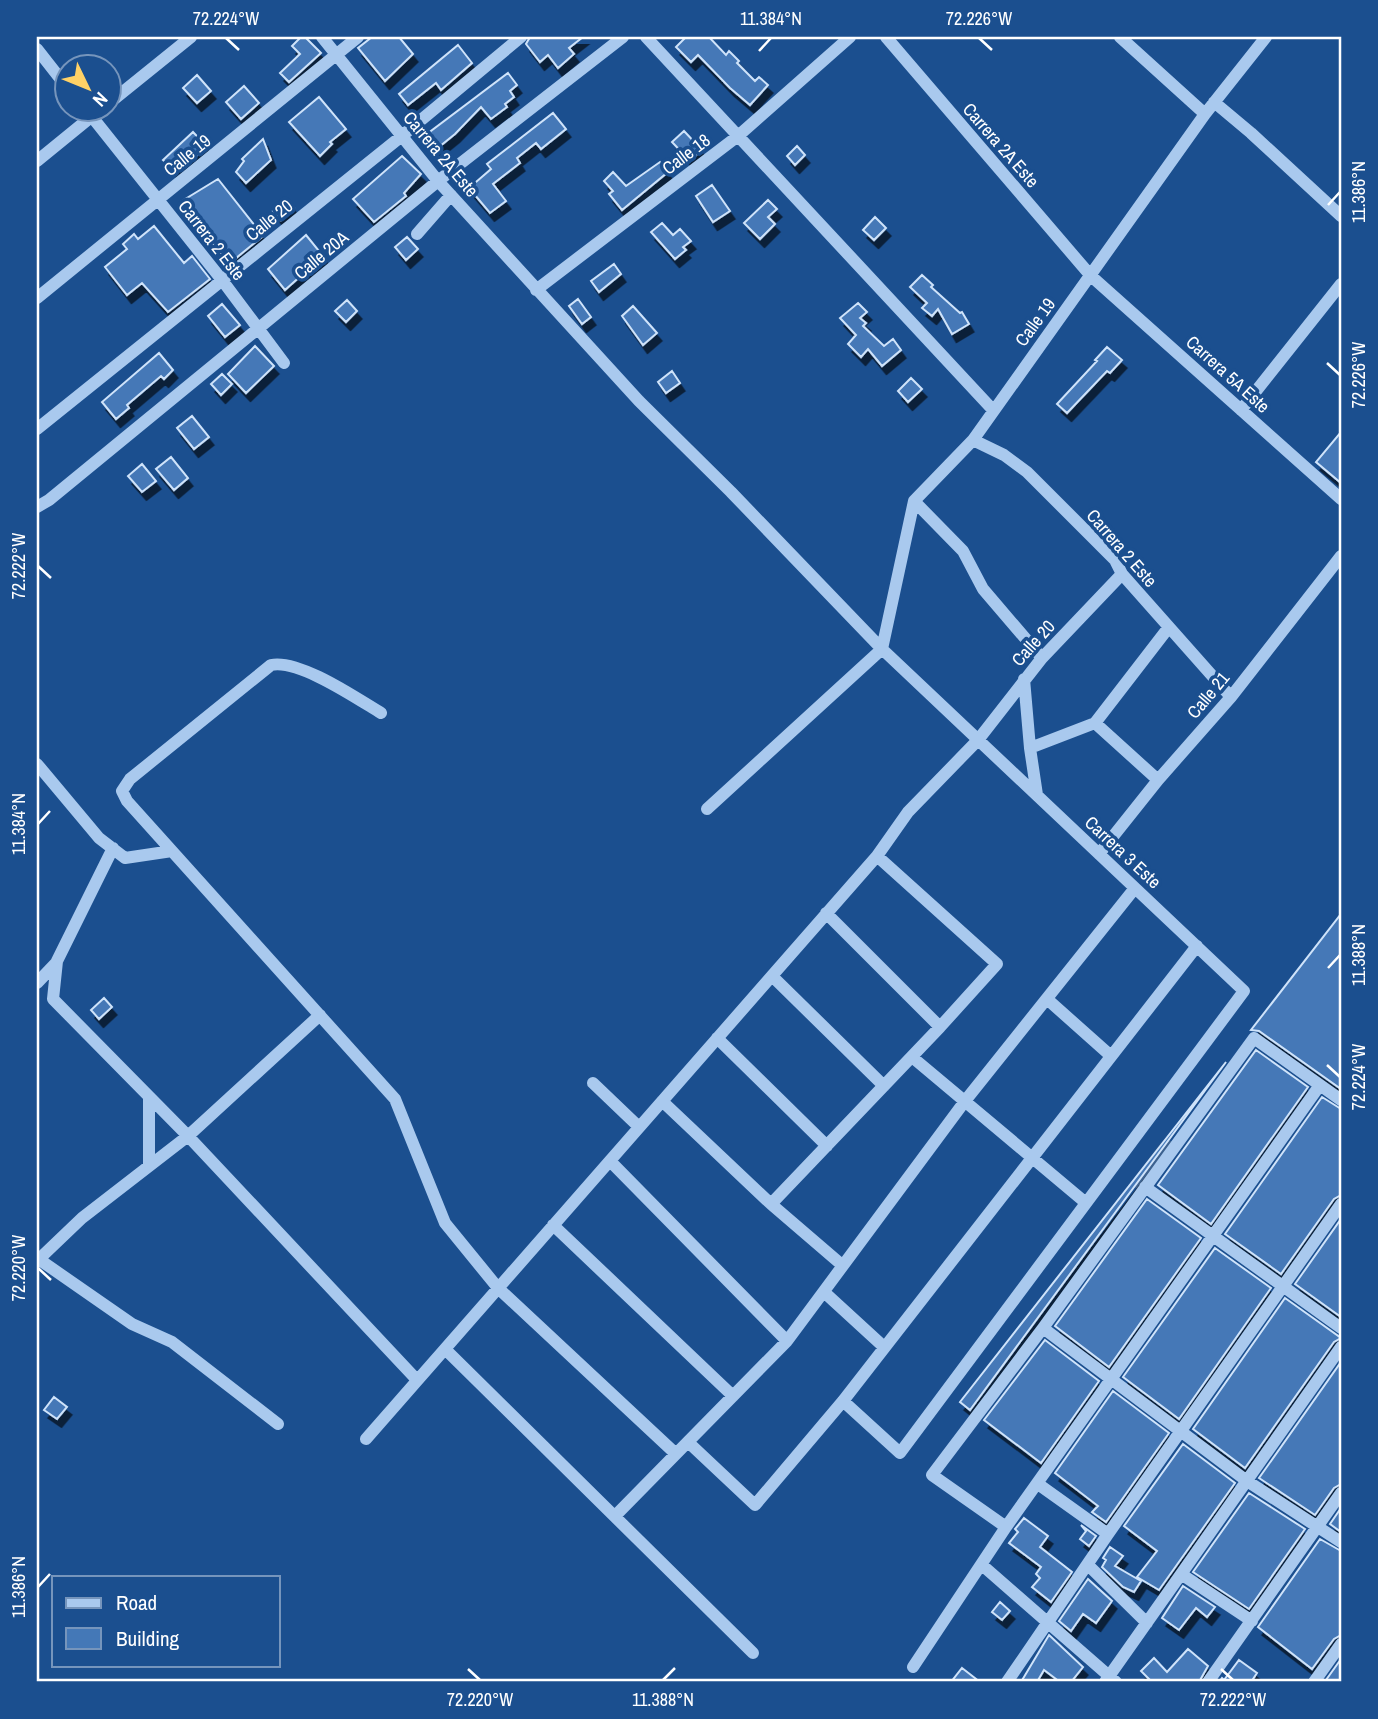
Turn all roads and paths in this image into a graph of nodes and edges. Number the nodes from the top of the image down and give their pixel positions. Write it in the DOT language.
graph roads {
  1 [pos="191,37"];
  2 [pos="323,37"];
  3 [pos="358,37"];
  4 [pos="521,37"];
  5 [pos="623,37"];
  6 [pos="646,37"];
  7 [pos="850,37"];
  8 [pos="886,37"];
  9 [pos="1120,37"];
  10 [pos="1266,37"];
  11 [pos="37,49"];
  12 [pos="337,55"];
  13 [pos="52,68"];
  14 [pos="122,93"];
  15 [pos="1214,102"];
  16 [pos="1205,114"];
  17 [pos="78,122"];
  18 [pos="95,122"];
  19 [pos="403,135"];
  20 [pos="738,136"];
  21 [pos="37,161"];
  22 [pos="438,181"];
  23 [pos="451,195"];
  24 [pos="159,201"];
  25 [pos="1341,216"];
  26 [pos="417,234"];
  27 [pos="1091,276"];
  28 [pos="222,280"];
  29 [pos="1341,284"];
  30 [pos="536,290"];
  31 [pos="37,298"];
  32 [pos="259,328"];
  33 [pos="284,363"];
  34 [pos="992,410"];
  35 [pos="1241,410"];
  36 [pos="37,429"];
  37 [pos="972,440"];
  38 [pos="1341,499"];
  39 [pos="915,501"];
  40 [pos="39,502"];
  41 [pos="1341,556"];
  42 [pos="1122,574"];
  43 [pos="1170,627"];
  44 [pos="882,649"];
  45 [pos="1042,658"];
  46 [pos="1024,679"];
  47 [pos="1231,696"];
  48 [pos="381,713"];
  49 [pos="1095,723"];
  50 [pos="978,740"];
  51 [pos="1030,748"];
  52 [pos="37,764"];
  53 [pos="1158,780"];
  54 [pos="1037,795"];
  55 [pos="707,809"];
  56 [pos="113,848"];
  57 [pos="172,851"];
  58 [pos="1099,853"];
  59 [pos="877,856"];
  60 [pos="1135,888"];
  61 [pos="827,913"];
  62 [pos="1197,946"];
  63 [pos="57,961"];
  64 [pos="772,976"];
  65 [pos="37,983"];
  66 [pos="1047,999"];
  67 [pos="320,1015"];
  68 [pos="940,1027"];
  69 [pos="717,1038"];
  70 [pos="1111,1056"];
  71 [pos="912,1057"];
  72 [pos="593,1083"];
  73 [pos="1320,1085"];
  74 [pos="884,1086"];
  75 [pos="149,1097"];
  76 [pos="1341,1100"];
  77 [pos="662,1101"];
  78 [pos="965,1101"];
  79 [pos="639,1128"];
  80 [pos="188,1136"];
  81 [pos="827,1146"];
  82 [pos="1032,1158"];
  83 [pos="610,1161"];
  84 [pos="149,1166"];
  85 [pos="1145,1186"];
  86 [pos="1086,1203"];
  87 [pos="771,1204"];
  88 [pos="1341,1204"];
  89 [pos="554,1225"];
  90 [pos="1213,1236"];
  91 [pos="37,1259"];
  92 [pos="842,1265"];
  93 [pos="1284,1286"];
  94 [pos="498,1288"];
  95 [pos="824,1292"];
  96 [pos="1043,1328"];
  97 [pos="1341,1328"];
  98 [pos="787,1341"];
  99 [pos="884,1347"];
  100 [pos="1341,1347"];
  101 [pos="445,1349"];
  102 [pos="417,1380"];
  103 [pos="1111,1380"];
  104 [pos="733,1396"];
  105 [pos="843,1401"];
  106 [pos="278,1424"];
  107 [pos="1181,1432"];
  108 [pos="366,1439"];
  109 [pos="688,1442"];
  110 [pos="676,1454"];
  111 [pos="1247,1481"];
  112 [pos="1038,1484"];
  113 [pos="1341,1493"];
  114 [pos="615,1516"];
  115 [pos="1318,1526"];
  116 [pos="1006,1527"];
  117 [pos="1108,1534"];
  118 [pos="1341,1542"];
  119 [pos="982,1564"];
  120 [pos="1088,1565"];
  121 [pos="1181,1574"];
  122 [pos="1252,1621"];
  123 [pos="1048,1623"];
  124 [pos="1147,1623"];
  125 [pos="1341,1644"];
  126 [pos="753,1653"];
  127 [pos="913,1667"];
  128 [pos="1110,1681"];
  129 [pos="1007,1682"];
  130 [pos="1208,1682"];
  131 [pos="1314,1682"];
  1 -- 14 [label="street"];
  2 -- 12 [label="street, Carrera 2A Este"];
  3 -- 12 [label="street, Calle 19"];
  4 -- 19 [label="street, Calle 20"];
  5 -- 22 [label="street, Calle 20A"];
  6 -- 20 [label="street"];
  7 -- 20 [label="street, Calle 18"];
  8 -- 27 [label="street, Carrera 2A Este"];
  9 -- 16 [label="street"];
  10 -- 15 [label="street, Calle 19"];
  11 -- 13 [label="street"];
  12 -- 19 [label="street, Carrera 2A Este"];
  12 -- 24 [label="street, Calle 19"];
  15 -- 16 [label="street, Calle 19"];
  15 -- 25 [label="street"];
  16 -- 27 [label="street, Calle 19"];
  17 -- 21 [label="street"];
  18 -- 24 [label="street, Carrera 2 Este"];
  19 -- 22 [label="street, Carrera 2A Este"];
  19 -- 28 [label="street, Calle 20"];
  20 -- 30 [label="street, Calle 18"];
  20 -- 34 [label="street"];
  22 -- 23 [label="street, Carrera 2A Este"];
  22 -- 32 [label="street, Calle 20A"];
  23 -- 26 [label="street"];
  23 -- 30 [label="street, Carrera 2A Este"];
  24 -- 28 [label="street, Carrera 2 Este"];
  24 -- 31 [label="street, Calle 19"];
  27 -- 34 [label="street, Calle 19"];
  27 -- 35 [label="street, Carrera 5A Este"];
  28 -- 32 [label="street, Carrera 2 Este"];
  28 -- 36 [label="street, Calle 20"];
  29 -- 35 [label="street"];
  30 -- 44 [label="street, Carrera 2A Este"];
  32 -- 33 [label="street, Carrera 2 Este"];
  32 -- 40 [label="street, Calle 20A"];
  34 -- 37 [label="street, Calle 19"];
  35 -- 38 [label="street, Carrera 5A Este"];
  37 -- 39 [label="street, Calle 19"];
  37 -- 42 [label="street, Carrera 2 Este"];
  39 -- 44 [label="street"];
  39 -- 45 [label="street"];
  41 -- 47 [label="street, Calle 21"];
  42 -- 43 [label="street, Carrera 2 Este"];
  42 -- 45 [label="street, Calle 20"];
  43 -- 47 [label="street, Carrera 2 Este"];
  43 -- 49 [label="street"];
  44 -- 50 [label="street, Carrera 3 Este"];
  44 -- 55 [label="street"];
  45 -- 46 [label="street, Calle 20"];
  46 -- 50 [label="street, Calle 20"];
  46 -- 51 [label="street"];
  47 -- 53 [label="street, Calle 21"];
  48 -- 57 [label="street"];
  49 -- 51 [label="street"];
  49 -- 53 [label="street"];
  50 -- 54 [label="street, Carrera 3 Este"];
  50 -- 59 [label="street, Calle 20"];
  51 -- 54 [label="street"];
  52 -- 56 [label="street"];
  53 -- 58 [label="street, Calle 21"];
  54 -- 58 [label="street, Carrera 3 Este"];
  56 -- 57 [label="street"];
  56 -- 63 [label="street"];
  57 -- 67 [label="street"];
  58 -- 60 [label="street, Carrera 3 Este"];
  59 -- 61 [label="street, Calle 20"];
  59 -- 68 [label="street"];
  60 -- 62 [label="street, Carrera 3 Este"];
  60 -- 66 [label="street"];
  61 -- 64 [label="street, Calle 20"];
  61 -- 68 [label="street"];
  62 -- 70 [label="street"];
  62 -- 86 [label="street, Carrera 3 Este"];
  63 -- 65 [label="street"];
  63 -- 75 [label="street"];
  64 -- 69 [label="street, Calle 20"];
  64 -- 74 [label="street"];
  66 -- 70 [label="street"];
  66 -- 78 [label="street"];
  67 -- 80 [label="street"];
  67 -- 94 [label="street"];
  68 -- 71 [label="street"];
  69 -- 77 [label="street, Calle 20"];
  69 -- 81 [label="street"];
  70 -- 82 [label="street"];
  71 -- 74 [label="street"];
  71 -- 78 [label="street"];
  72 -- 79 [label="street"];
  73 -- 76 [label="street"];
  73 -- 85 [label="street"];
  73 -- 90 [label="street"];
  74 -- 81 [label="street"];
  75 -- 80 [label="street"];
  75 -- 84 [label="street"];
  77 -- 79 [label="street, Calle 20"];
  77 -- 87 [label="street"];
  78 -- 82 [label="street"];
  78 -- 92 [label="street"];
  79 -- 83 [label="street, Calle 20"];
  80 -- 84 [label="street"];
  80 -- 102 [label="street"];
  81 -- 87 [label="street"];
  82 -- 86 [label="street"];
  82 -- 99 [label="street"];
  83 -- 89 [label="street, Calle 20"];
  83 -- 98 [label="street"];
  84 -- 91 [label="street"];
  85 -- 90 [label="street"];
  85 -- 96 [label="street"];
  86 -- 105 [label="street"];
  87 -- 92 [label="street"];
  88 -- 93 [label="street"];
  89 -- 94 [label="street, Calle 20"];
  89 -- 104 [label="street"];
  90 -- 93 [label="street"];
  90 -- 103 [label="street"];
  91 -- 106 [label="street"];
  92 -- 95 [label="street"];
  93 -- 97 [label="street"];
  93 -- 107 [label="street"];
  94 -- 101 [label="street, Calle 20"];
  94 -- 110 [label="street"];
  95 -- 98 [label="street"];
  95 -- 99 [label="street"];
  96 -- 103 [label="street"];
  96 -- 116 [label="street"];
  98 -- 104 [label="street"];
  99 -- 105 [label="street"];
  100 -- 111 [label="street"];
  101 -- 102 [label="street, Calle 20"];
  101 -- 114 [label="street"];
  102 -- 108 [label="street, Calle 20"];
  103 -- 107 [label="street"];
  103 -- 112 [label="street"];
  104 -- 109 [label="street"];
  105 -- 109 [label="street"];
  107 -- 111 [label="street"];
  107 -- 117 [label="street"];
  109 -- 110 [label="street"];
  110 -- 114 [label="street"];
  111 -- 115 [label="street"];
  111 -- 121 [label="street"];
  112 -- 116 [label="street"];
  112 -- 117 [label="street"];
  113 -- 115 [label="street"];
  114 -- 126 [label="street"];
  115 -- 118 [label="street"];
  115 -- 122 [label="street"];
  116 -- 119 [label="street"];
  117 -- 120 [label="street"];
  119 -- 123 [label="street"];
  119 -- 127 [label="street"];
  120 -- 123 [label="street"];
  120 -- 124 [label="street"];
  121 -- 122 [label="street"];
  121 -- 124 [label="street"];
  122 -- 130 [label="street"];
  123 -- 128 [label="street"];
  123 -- 129 [label="street"];
  124 -- 128 [label="street"];
  125 -- 131 [label="street"];
}
